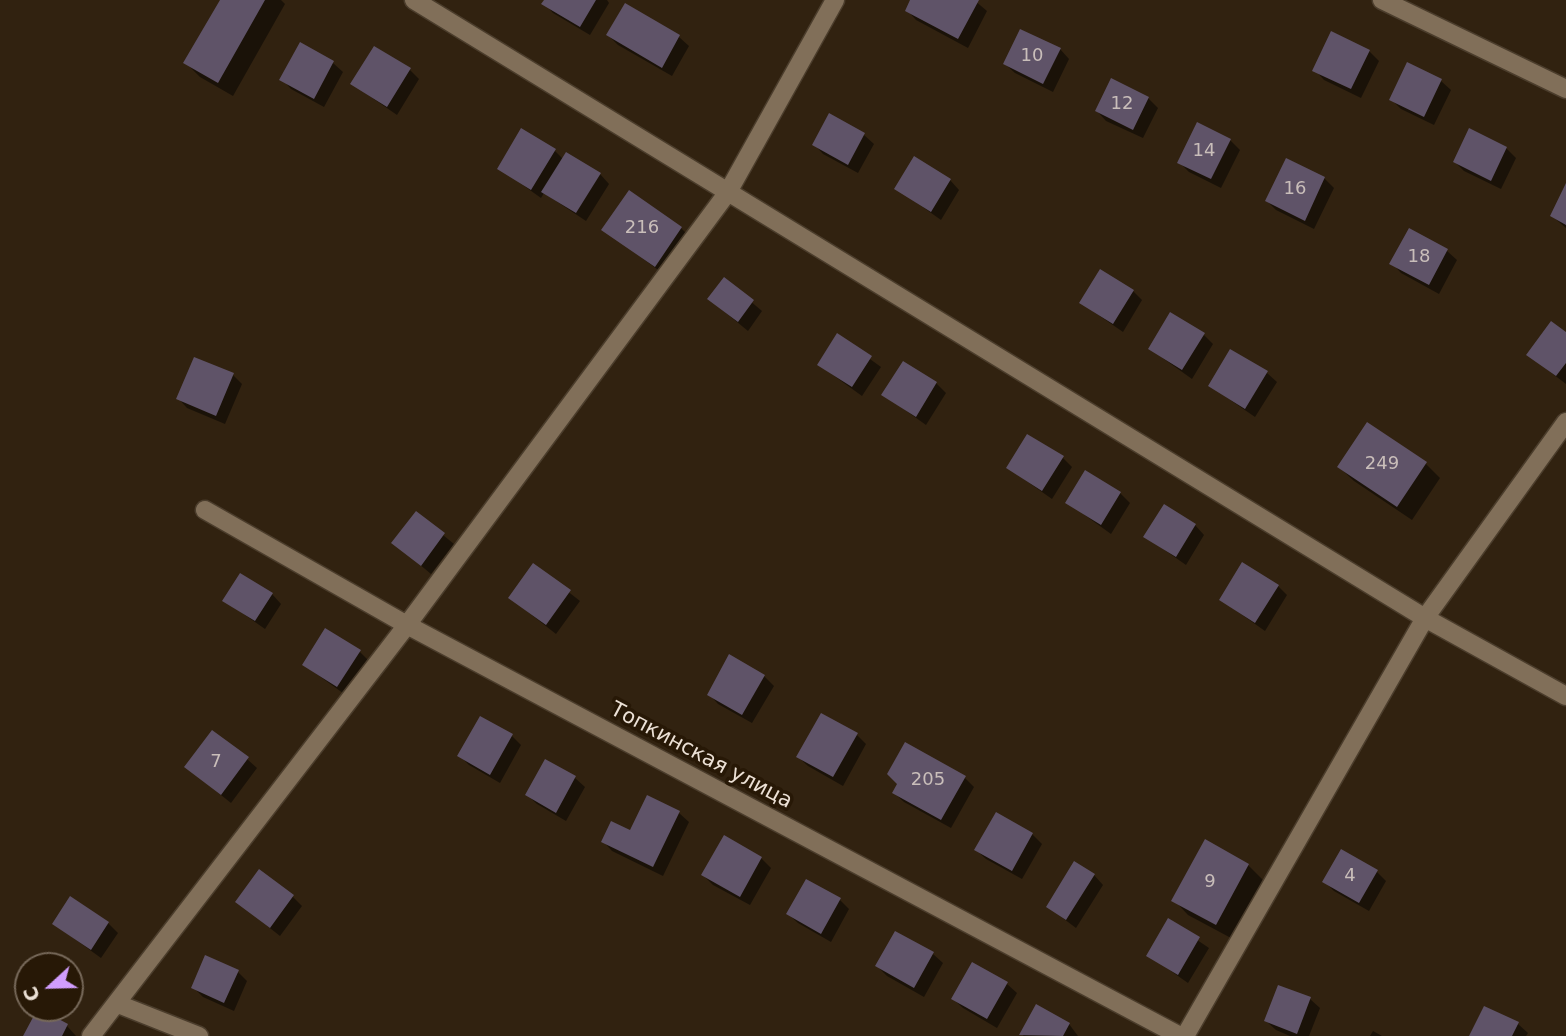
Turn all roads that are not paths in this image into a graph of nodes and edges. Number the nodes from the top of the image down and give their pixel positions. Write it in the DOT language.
graph roads {
  1 [pos="414,0"];
  2 [pos="835,0"];
  3 [pos="1382,0"];
  4 [pos="1566,89"];
  5 [pos="728,192"];
  6 [pos="1566,422"];
  7 [pos="205,510"];
  8 [pos="1425,618"];
  9 [pos="407,625"];
  10 [pos="1566,696"];
  11 [pos="118,1004"];
  12 [pos="91,1036"];
  13 [pos="199,1036"];
  14 [pos="1180,1036"];
  15 [pos="1185,1036"];
  1 -- 5 [label="street"];
  2 -- 5 [label="street"];
  3 -- 4 [label="street"];
  5 -- 8 [label="street"];
  5 -- 9 [label="street"];
  6 -- 8 [label="street"];
  7 -- 9 [label="street, Топкинская улица"];
  8 -- 10 [label="street"];
  8 -- 15 [label="street"];
  9 -- 11 [label="street"];
  9 -- 14 [label="street, Топкинская улица"];
  11 -- 12 [label="street"];
  11 -- 13 [label="street"];
}
